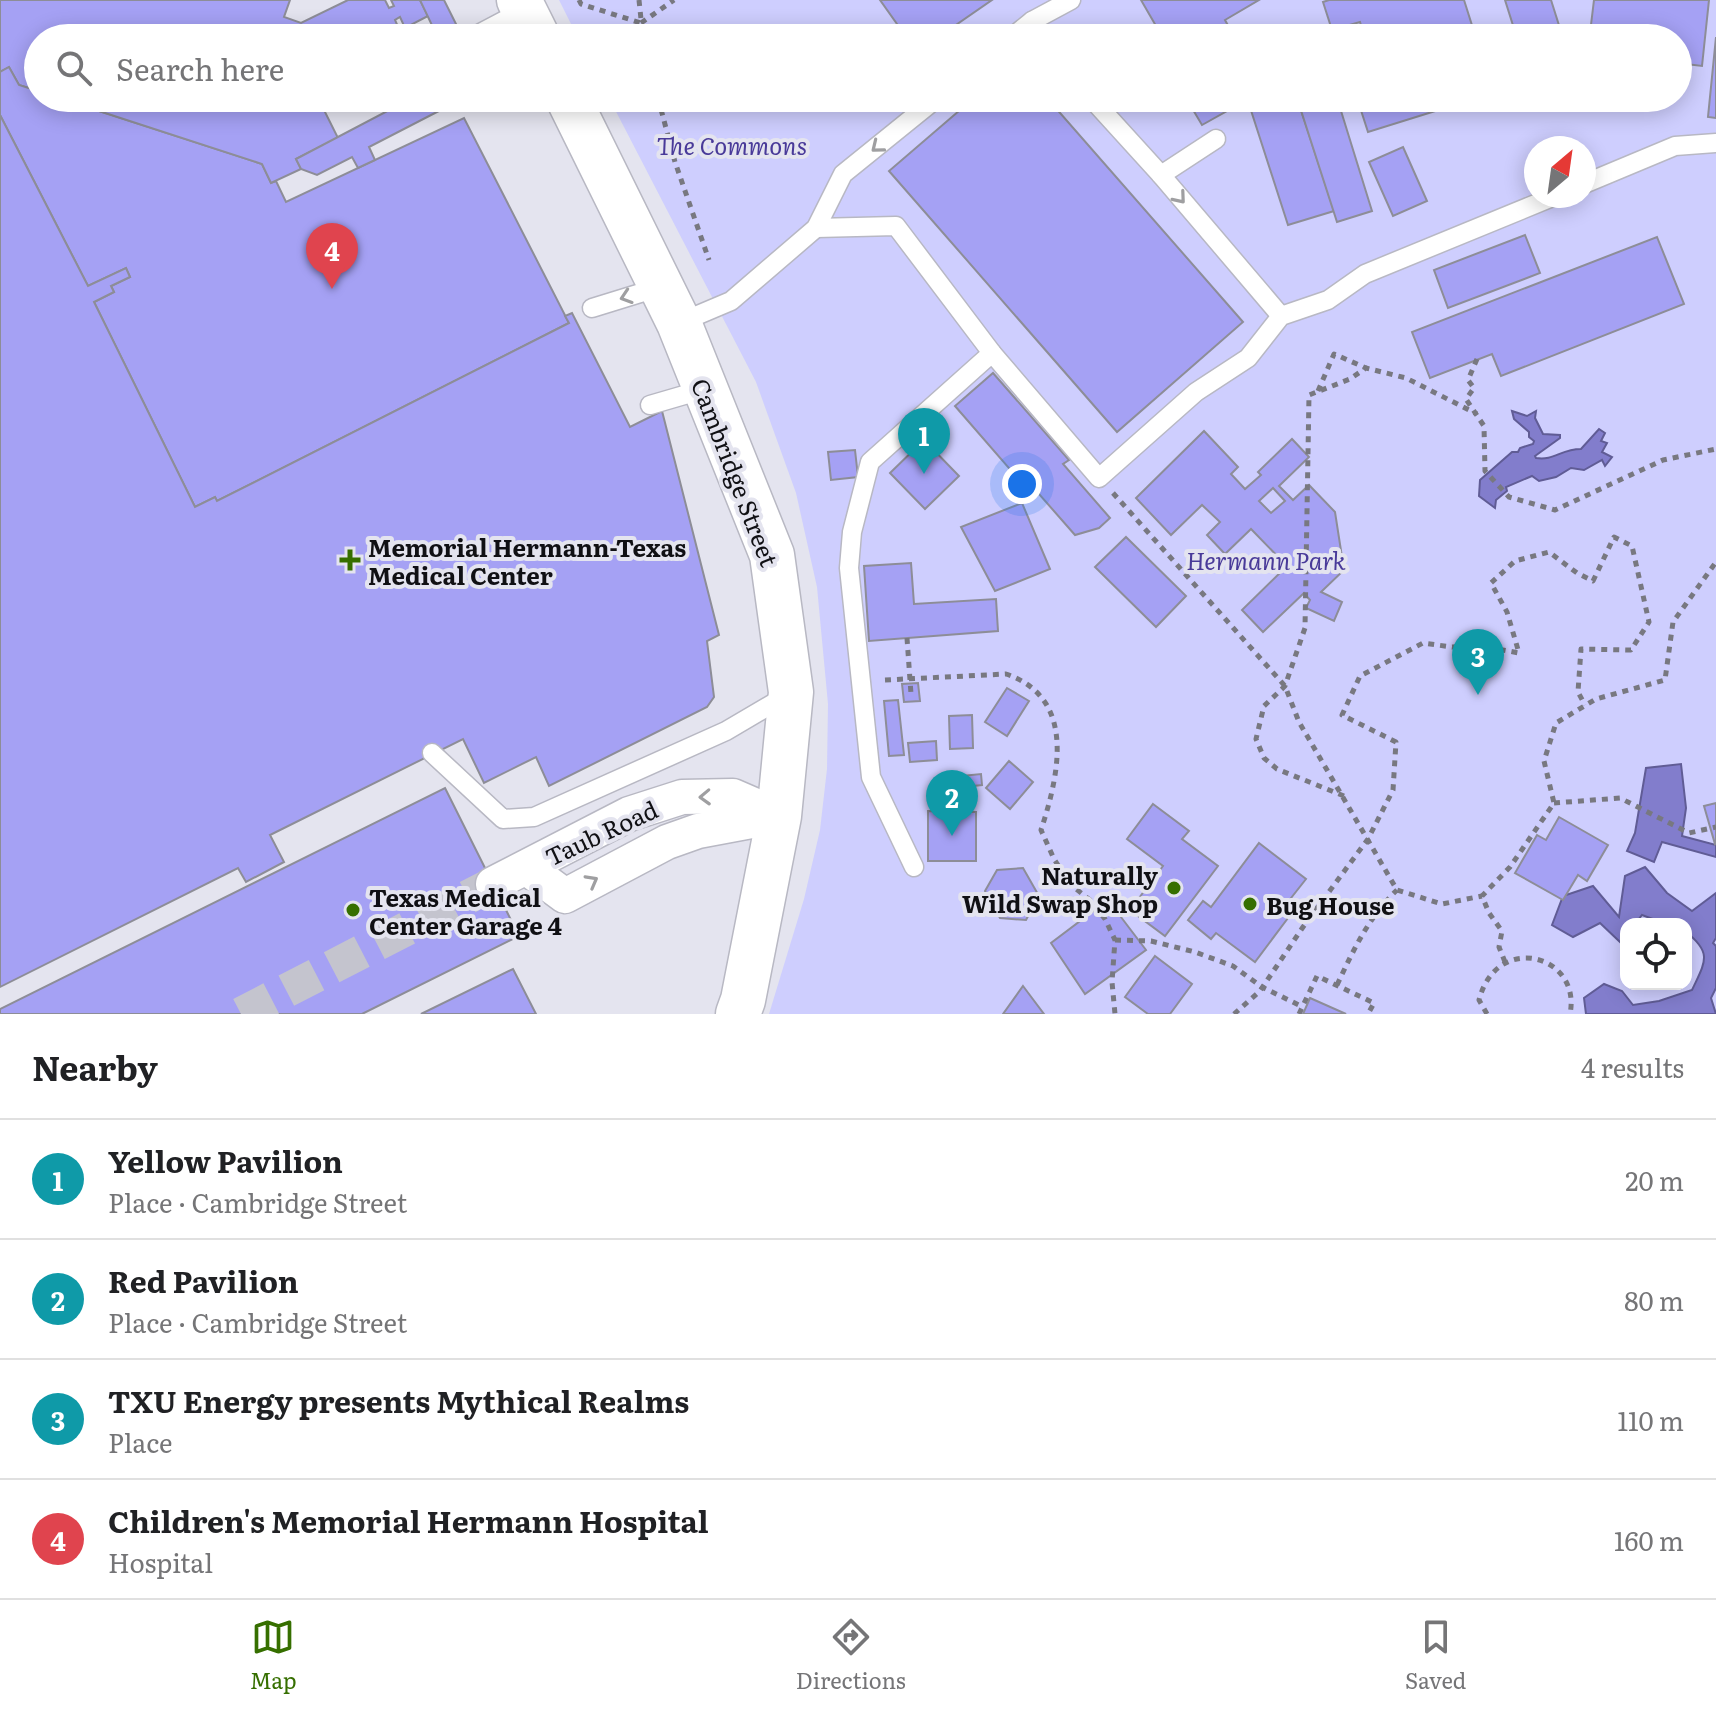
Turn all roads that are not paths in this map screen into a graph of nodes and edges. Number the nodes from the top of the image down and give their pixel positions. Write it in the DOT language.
graph roads {
  1 [pos="1071,0"];
  2 [pos="527,16"];
  3 [pos="1032,21"];
  4 [pos="507,24"];
  5 [pos="1028,24"];
  6 [pos="1034,24"];
  7 [pos="575,112"];
  8 [pos="920,112"];
  9 [pos="1104,112"];
  10 [pos="1216,139"];
  11 [pos="1716,143"];
  12 [pos="1161,175"];
  13 [pos="1596,179"];
  14 [pos="1526,208"];
  15 [pos="816,228"];
  16 [pos="670,305"];
  17 [pos="592,308"];
  18 [pos="1281,316"];
  19 [pos="992,353"];
  20 [pos="705,389"];
  21 [pos="650,405"];
  22 [pos="791,692"];
  23 [pos="432,753"];
  24 [pos="779,816"];
  25 [pos="914,867"];
  26 [pos="493,884"];
  27 [pos="738,1014"];
  1 -- 3 [label="lane"];
  2 -- 4 [label="lane"];
  3 -- 5 [label="lane"];
  3 -- 6 [label="lane"];
  7 -- 16 [label="street, Cambridge Street"];
  8 -- 15 [label="lane, one-way"];
  9 -- 12 [label="lane"];
  10 -- 12 [label="lane"];
  11 -- 13 [label="lane"];
  12 -- 18 [label="lane, one-way"];
  14 -- 18 [label="lane"];
  15 -- 16 [label="lane"];
  15 -- 19 [label="lane"];
  16 -- 17 [label="lane, one-way"];
  16 -- 20 [label="street, Cambridge Street"];
  18 -- 19 [label="lane"];
  19 -- 25 [label="lane"];
  20 -- 21 [label="lane"];
  20 -- 22 [label="street, Cambridge Street"];
  22 -- 23 [label="lane"];
  22 -- 24 [label="street, Cambridge Street"];
  24 -- 26 [label="street, Taub Road"];
  24 -- 27 [label="street, Cambridge Street"];
}
